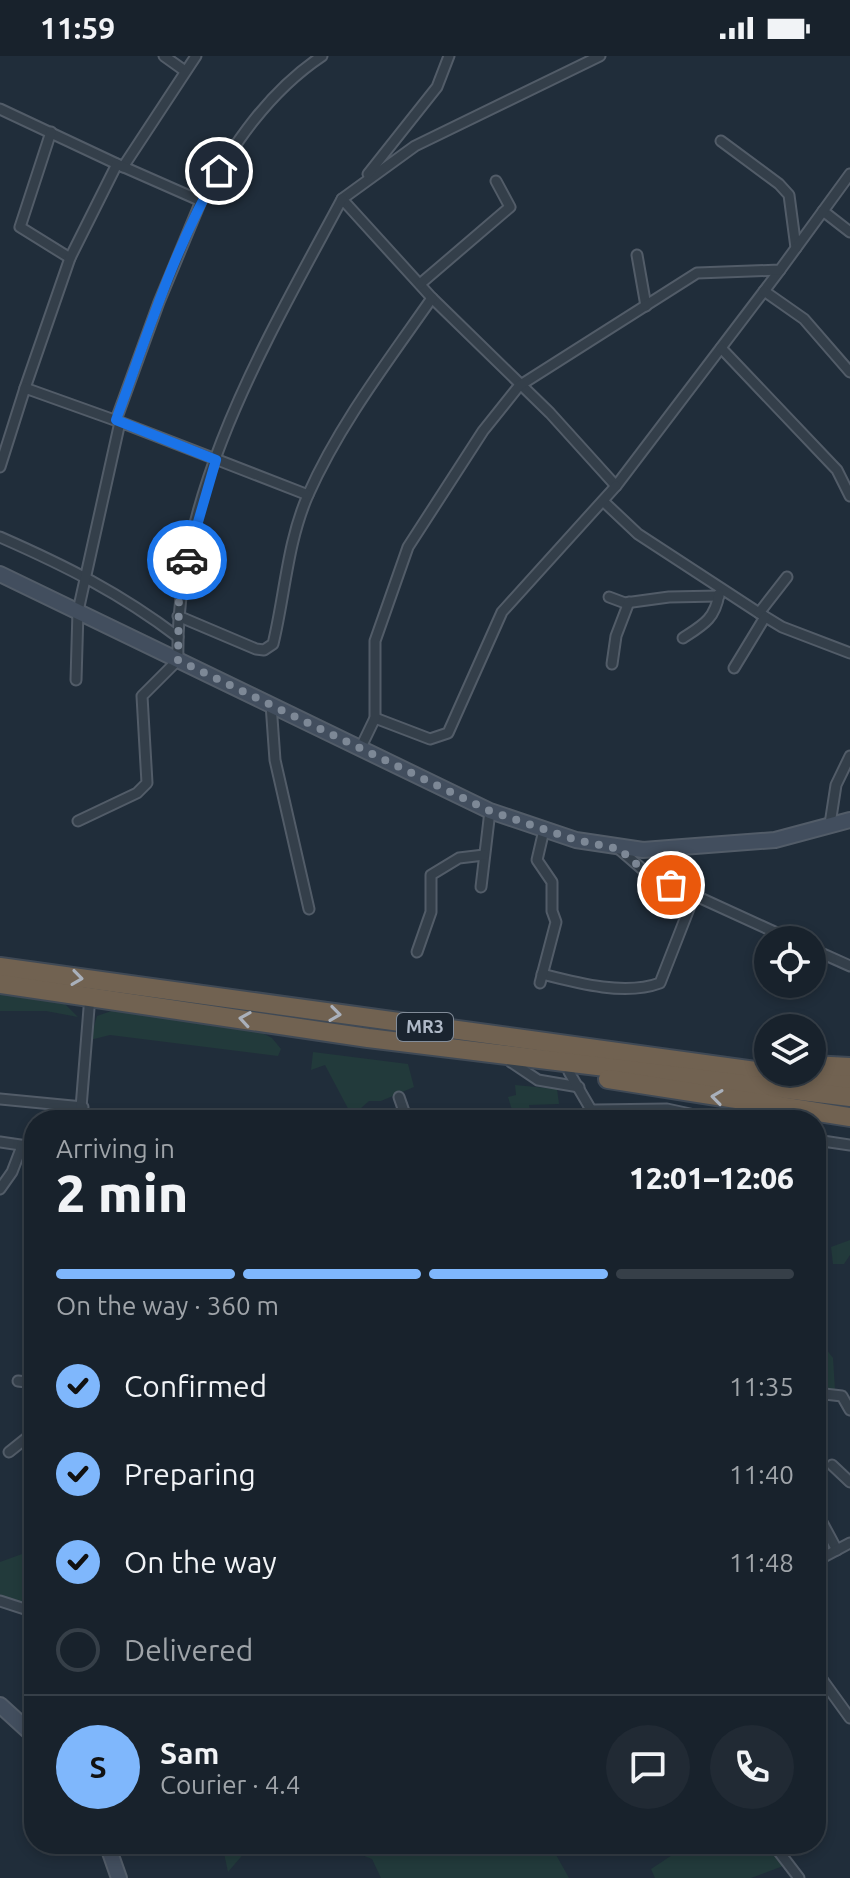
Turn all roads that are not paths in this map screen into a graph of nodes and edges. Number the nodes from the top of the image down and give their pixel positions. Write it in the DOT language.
graph roads {
  1 [pos="164,56"];
  2 [pos="196,56"];
  3 [pos="322,56"];
  4 [pos="449,56"];
  5 [pos="600,56"];
  6 [pos="185,71"];
  7 [pos="0,109"];
  8 [pos="51,132"];
  9 [pos="721,141"];
  10 [pos="120,166"];
  11 [pos="850,174"];
  12 [pos="496,181"];
  13 [pos="358,186"];
  14 [pos="342,199"];
  15 [pos="201,201"];
  16 [pos="823,211"];
  17 [pos="850,232"];
  18 [pos="796,248"];
  19 [pos="637,255"];
  20 [pos="70,258"];
  21 [pos="780,270"];
  22 [pos="420,284"];
  23 [pos="764,291"];
  24 [pos="432,298"];
  25 [pos="646,306"];
  26 [pos="721,348"];
  27 [pos="850,372"];
  28 [pos="519,386"];
  29 [pos="25,388"];
  30 [pos="118,421"];
  31 [pos="216,460"];
  32 [pos="0,467"];
  33 [pos="616,486"];
  34 [pos="308,495"];
  35 [pos="850,496"];
  36 [pos="603,501"];
  37 [pos="0,537"];
  38 [pos="0,574"];
  39 [pos="86,575"];
  40 [pos="787,577"];
  41 [pos="720,591"];
  42 [pos="609,597"];
  43 [pos="629,602"];
  44 [pos="78,611"];
  45 [pos="762,615"];
  46 [pos="178,616"];
  47 [pos="178,637"];
  48 [pos="683,638"];
  49 [pos="850,653"];
  50 [pos="178,660"];
  51 [pos="612,664"];
  52 [pos="734,668"];
  53 [pos="76,680"];
  54 [pos="271,704"];
  55 [pos="375,718"];
  56 [pos="361,747"];
  57 [pos="850,756"];
  58 [pos="490,811"];
  59 [pos="850,820"];
  60 [pos="78,821"];
  61 [pos="830,824"];
  62 [pos="544,830"];
  63 [pos="619,849"];
  64 [pos="484,855"];
  65 [pos="481,887"];
  66 [pos="694,896"];
  67 [pos="309,909"];
  68 [pos="761,926"];
  69 [pos="417,952"];
  70 [pos="826,955"];
  71 [pos="850,966"];
  72 [pos="0,967"];
  73 [pos="0,984"];
  74 [pos="90,996"];
  75 [pos="368,1038"];
  76 [pos="525,1041"];
  77 [pos="754,1062"];
  78 [pos="826,1066"];
  79 [pos="850,1067"];
  80 [pos="574,1080"];
  81 [pos="850,1084"];
  82 [pos="399,1097"];
  83 [pos="850,1097"];
  84 [pos="0,1099"];
  85 [pos="83,1107"];
  86 [pos="82,1110"];
  87 [pos="404,1110"];
  88 [pos="593,1110"];
  89 [pos="798,1110"];
  90 [pos="826,1114"];
  91 [pos="850,1117"];
  92 [pos="826,1141"];
  93 [pos="0,1142"];
  94 [pos="850,1145"];
  95 [pos="22,1146"];
  96 [pos="0,1189"];
  97 [pos="18,1381"];
  98 [pos="24,1382"];
  99 [pos="826,1394"];
  100 [pos="850,1410"];
  101 [pos="24,1440"];
  102 [pos="9,1452"];
  103 [pos="832,1465"];
  104 [pos="850,1482"];
  105 [pos="826,1530"];
  106 [pos="850,1543"];
  107 [pos="837,1550"];
  108 [pos="826,1556"];
  109 [pos="0,1601"];
  110 [pos="24,1609"];
  111 [pos="826,1685"];
  112 [pos="0,1705"];
  113 [pos="850,1718"];
  114 [pos="24,1727"];
  115 [pos="111,1854"];
  116 [pos="781,1854"];
  117 [pos="119,1878"];
  118 [pos="799,1878"];
  1 -- 6 [label="street"];
  2 -- 6 [label="street"];
  3 -- 15 [label="street"];
  4 -- 13 [label="street"];
  5 -- 13 [label="street"];
  6 -- 10 [label="street"];
  7 -- 8 [label="street"];
  8 -- 10 [label="street"];
  8 -- 20 [label="street"];
  9 -- 18 [label="street"];
  10 -- 15 [label="street"];
  10 -- 20 [label="street"];
  11 -- 16 [label="street"];
  12 -- 22 [label="street"];
  13 -- 14 [label="street"];
  14 -- 22 [label="street"];
  14 -- 31 [label="street"];
  15 -- 30 [label="street"];
  16 -- 17 [label="street"];
  16 -- 18 [label="street"];
  18 -- 21 [label="street"];
  19 -- 25 [label="street"];
  20 -- 29 [label="street"];
  21 -- 23 [label="street"];
  21 -- 25 [label="street"];
  22 -- 24 [label="street"];
  23 -- 26 [label="street"];
  23 -- 27 [label="street"];
  24 -- 28 [label="street"];
  24 -- 34 [label="street"];
  25 -- 28 [label="street"];
  26 -- 33 [label="street"];
  26 -- 35 [label="street"];
  28 -- 33 [label="street"];
  28 -- 55 [label="street"];
  29 -- 30 [label="street"];
  29 -- 32 [label="street"];
  30 -- 31 [label="street"];
  30 -- 39 [label="street"];
  31 -- 34 [label="street"];
  31 -- 46 [label="street"];
  33 -- 36 [label="street"];
  34 -- 46 [label="street"];
  36 -- 41 [label="street"];
  36 -- 55 [label="street"];
  37 -- 39 [label="street"];
  38 -- 44 [label="street"];
  39 -- 44 [label="street"];
  39 -- 47 [label="street"];
  40 -- 45 [label="street"];
  41 -- 43 [label="street"];
  41 -- 45 [label="street"];
  41 -- 48 [label="street"];
  42 -- 43 [label="street"];
  43 -- 51 [label="street"];
  44 -- 50 [label="street"];
  44 -- 53 [label="street"];
  45 -- 49 [label="street"];
  45 -- 52 [label="street"];
  46 -- 47 [label="street"];
  47 -- 50 [label="street"];
  50 -- 54 [label="street"];
  50 -- 60 [label="street"];
  54 -- 56 [label="street"];
  54 -- 67 [label="street"];
  55 -- 56 [label="street"];
  56 -- 58 [label="street"];
  57 -- 61 [label="street"];
  58 -- 62 [label="street"];
  58 -- 64 [label="street"];
  59 -- 61 [label="street"];
  61 -- 63 [label="street"];
  62 -- 63 [label="street"];
  62 -- 66 [label="street"];
  63 -- 66 [label="street"];
  64 -- 65 [label="street"];
  64 -- 69 [label="street"];
  66 -- 68 [label="street"];
  70 -- 71 [label="street"];
  72 -- 76 [label="highway, MR3, one-way"];
  73 -- 74 [label="highway, MR3"];
  75 -- 74 [label="highway, MR3, one-way"];
  74 -- 85 [label="street"];
  75 -- 80 [label="highway"];
  75 -- 83 [label="highway, MR3"];
  76 -- 77 [label="highway"];
  76 -- 81 [label="highway, MR3"];
  78 -- 79 [label="highway"];
  80 -- 88 [label="street"];
  89 -- 80 [label="highway, one-way"];
  82 -- 87 [label="street"];
  84 -- 85 [label="street"];
  85 -- 86 [label="street"];
  91 -- 90 [label="highway, one-way"];
  92 -- 94 [label="street"];
  93 -- 95 [label="street"];
  95 -- 96 [label="street"];
  97 -- 98 [label="street"];
  99 -- 100 [label="street"];
  101 -- 102 [label="street"];
  103 -- 104 [label="street"];
  105 -- 107 [label="street"];
  106 -- 107 [label="street"];
  107 -- 108 [label="street"];
  109 -- 110 [label="street"];
  111 -- 113 [label="street"];
  112 -- 114 [label="street"];
  115 -- 117 [label="street"];
  116 -- 118 [label="street"];
}
